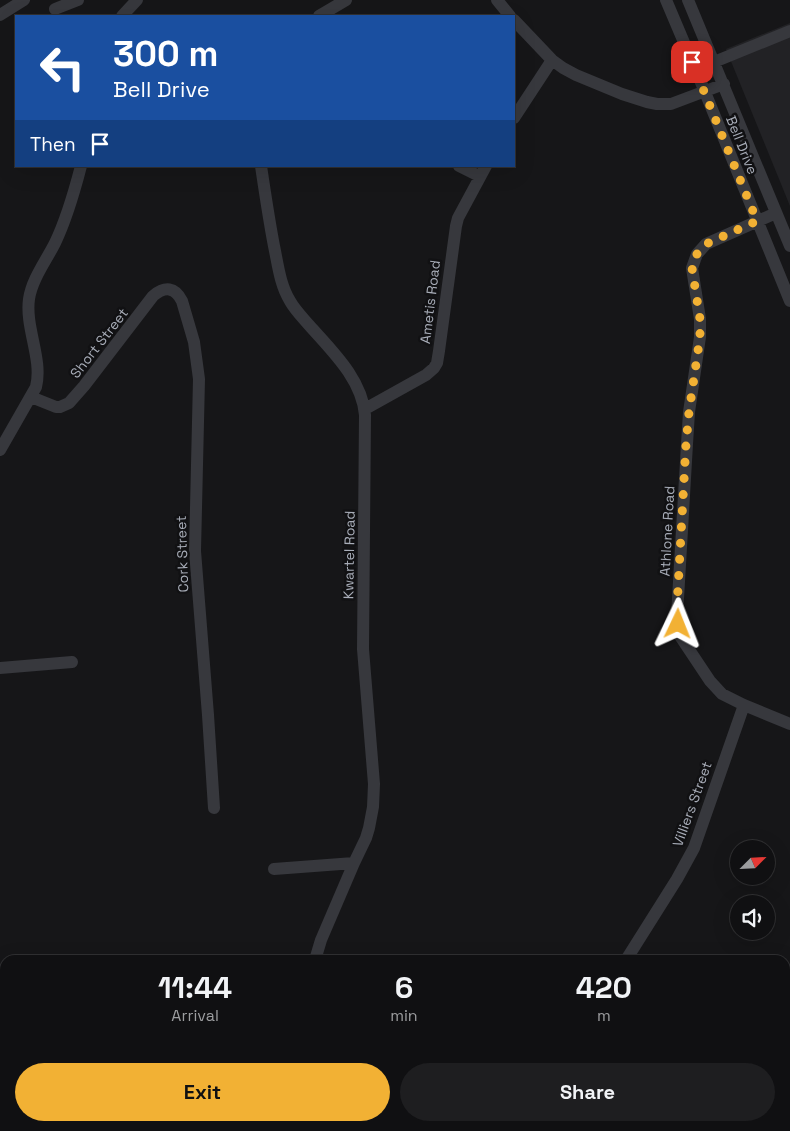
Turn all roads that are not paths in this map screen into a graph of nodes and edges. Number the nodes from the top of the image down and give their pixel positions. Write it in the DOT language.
graph roads {
  1 [pos="24,0"];
  2 [pos="78,0"];
  3 [pos="346,0"];
  4 [pos="497,0"];
  5 [pos="666,0"];
  6 [pos="688,0"];
  7 [pos="132,1"];
  8 [pos="55,9"];
  9 [pos="0,15"];
  10 [pos="123,15"];
  11 [pos="321,15"];
  12 [pos="509,15"];
  13 [pos="515,21"];
  14 [pos="790,31"];
  15 [pos="552,60"];
  16 [pos="714,62"];
  17 [pos="724,84"];
  18 [pos="705,92"];
  19 [pos="515,116"];
  20 [pos="81,167"];
  21 [pos="261,167"];
  22 [pos="464,167"];
  23 [pos="482,171"];
  24 [pos="776,213"];
  25 [pos="757,221"];
  26 [pos="789,240"];
  27 [pos="768,246"];
  28 [pos="182,301"];
  29 [pos="790,302"];
  30 [pos="31,397"];
  31 [pos="365,409"];
  32 [pos="0,450"];
  33 [pos="72,662"];
  34 [pos="0,668"];
  35 [pos="744,705"];
  36 [pos="790,724"];
  37 [pos="214,808"];
  38 [pos="354,863"];
  39 [pos="274,868"];
  40 [pos="316,955"];
  41 [pos="629,955"];
  1 -- 9 [label="street"];
  2 -- 8 [label="street"];
  3 -- 11 [label="street"];
  4 -- 12 [label="street"];
  5 -- 18 [label="street, Bell Drive"];
  6 -- 16 [label="street, Bell Drive"];
  7 -- 10 [label="street"];
  13 -- 15 [label="street"];
  14 -- 16 [label="street"];
  15 -- 18 [label="street"];
  15 -- 19 [label="street"];
  16 -- 17 [label="street, Bell Drive"];
  17 -- 18 [label="street"];
  17 -- 24 [label="street, Bell Drive"];
  18 -- 25 [label="street, Bell Drive"];
  20 -- 30 [label="street"];
  21 -- 31 [label="street, Kwartel Road"];
  22 -- 23 [label="street"];
  23 -- 31 [label="street, Ametis Road"];
  24 -- 25 [label="street, Athlone Road"];
  24 -- 26 [label="street, Bell Drive"];
  25 -- 27 [label="street, Bell Drive"];
  25 -- 35 [label="street, Athlone Road"];
  26 -- 27 [label="street"];
  27 -- 29 [label="street, Bell Drive"];
  28 -- 30 [label="street, Short Street"];
  28 -- 37 [label="street, Cork Street"];
  30 -- 32 [label="street"];
  31 -- 38 [label="street, Kwartel Road"];
  33 -- 34 [label="street"];
  35 -- 36 [label="street, Athlone Road"];
  35 -- 41 [label="street, Villiers Street"];
  38 -- 39 [label="street"];
  38 -- 40 [label="street, Kwartel Road"];
}
